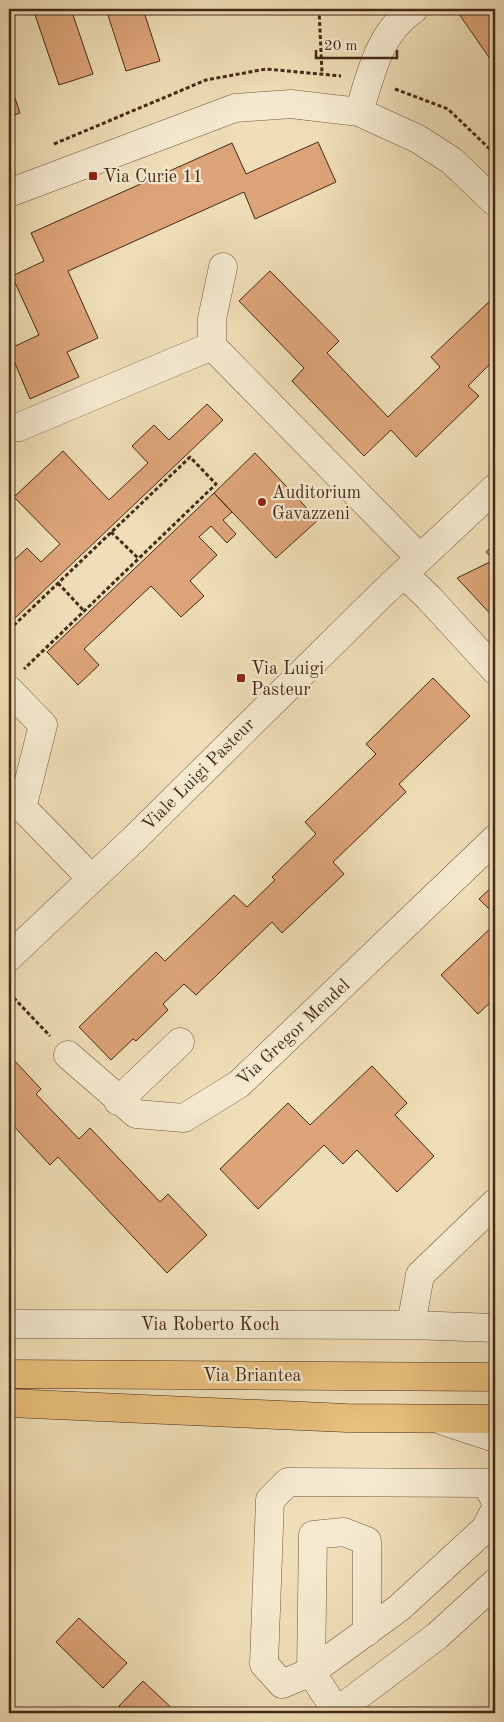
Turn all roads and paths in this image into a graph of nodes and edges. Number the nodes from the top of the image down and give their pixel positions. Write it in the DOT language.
graph roads {
  1 [pos="320,9"];
  2 [pos="414,9"];
  3 [pos="322,73"];
  4 [pos="359,112"];
  5 [pos="9,193"];
  6 [pos="495,202"];
  7 [pos="223,267"];
  8 [pos="212,346"];
  9 [pos="9,428"];
  10 [pos="495,488"];
  11 [pos="111,532"];
  12 [pos="138,558"];
  13 [pos="412,566"];
  14 [pos="58,583"];
  15 [pos="84,610"];
  16 [pos="9,630"];
  17 [pos="495,670"];
  18 [pos="16,680"];
  19 [pos="15,801"];
  20 [pos="495,839"];
  21 [pos="91,878"];
  22 [pos="9,957"];
  23 [pos="9,993"];
  24 [pos="180,1042"];
  25 [pos="68,1055"];
  26 [pos="118,1101"];
  27 [pos="495,1203"];
  28 [pos="9,1324"];
  29 [pos="411,1325"];
  30 [pos="495,1328"];
  31 [pos="9,1374"];
  32 [pos="495,1377"];
  33 [pos="9,1403"];
  34 [pos="437,1418"];
  35 [pos="495,1418"];
  36 [pos="495,1438"];
  37 [pos="495,1500"];
  38 [pos="495,1510"];
  39 [pos="495,1583"];
  40 [pos="366,1632"];
  41 [pos="311,1672"];
  42 [pos="336,1713"];
  1 -- 3 [label="path"];
  2 -- 4 [label="street"];
  4 -- 5 [label="street"];
  4 -- 6 [label="street"];
  7 -- 8 [label="street"];
  8 -- 9 [label="street"];
  8 -- 13 [label="street"];
  10 -- 13 [label="street, Viale Luigi Pasteur"];
  11 -- 12 [label="path"];
  11 -- 12 [label="path"];
  11 -- 14 [label="path"];
  12 -- 15 [label="path"];
  13 -- 17 [label="street"];
  13 -- 21 [label="street, Viale Luigi Pasteur"];
  14 -- 15 [label="path"];
  14 -- 16 [label="path"];
  15 -- 18 [label="path"];
  18 -- 19 [label="street"];
  19 -- 21 [label="street"];
  20 -- 26 [label="street, Via Gregor Mendel"];
  21 -- 22 [label="street, Viale Luigi Pasteur"];
  23 -- 25 [label="path"];
  24 -- 26 [label="street"];
  25 -- 26 [label="street, Via Gregor Mendel"];
  27 -- 29 [label="street"];
  28 -- 29 [label="street, Via Roberto Koch"];
  29 -- 30 [label="street, Via Roberto Koch"];
  31 -- 32 [label="main road, Via Briantea"];
  33 -- 34 [label="main road, Via Briantea"];
  34 -- 35 [label="main road, Via Briantea"];
  34 -- 36 [label="street, Via Briantea"];
  37 -- 41 [label="street"];
  38 -- 40 [label="street"];
  39 -- 42 [label="street"];
  40 -- 41 [label="street"];
  40 -- 41 [label="street"];
  41 -- 42 [label="street"];
}
